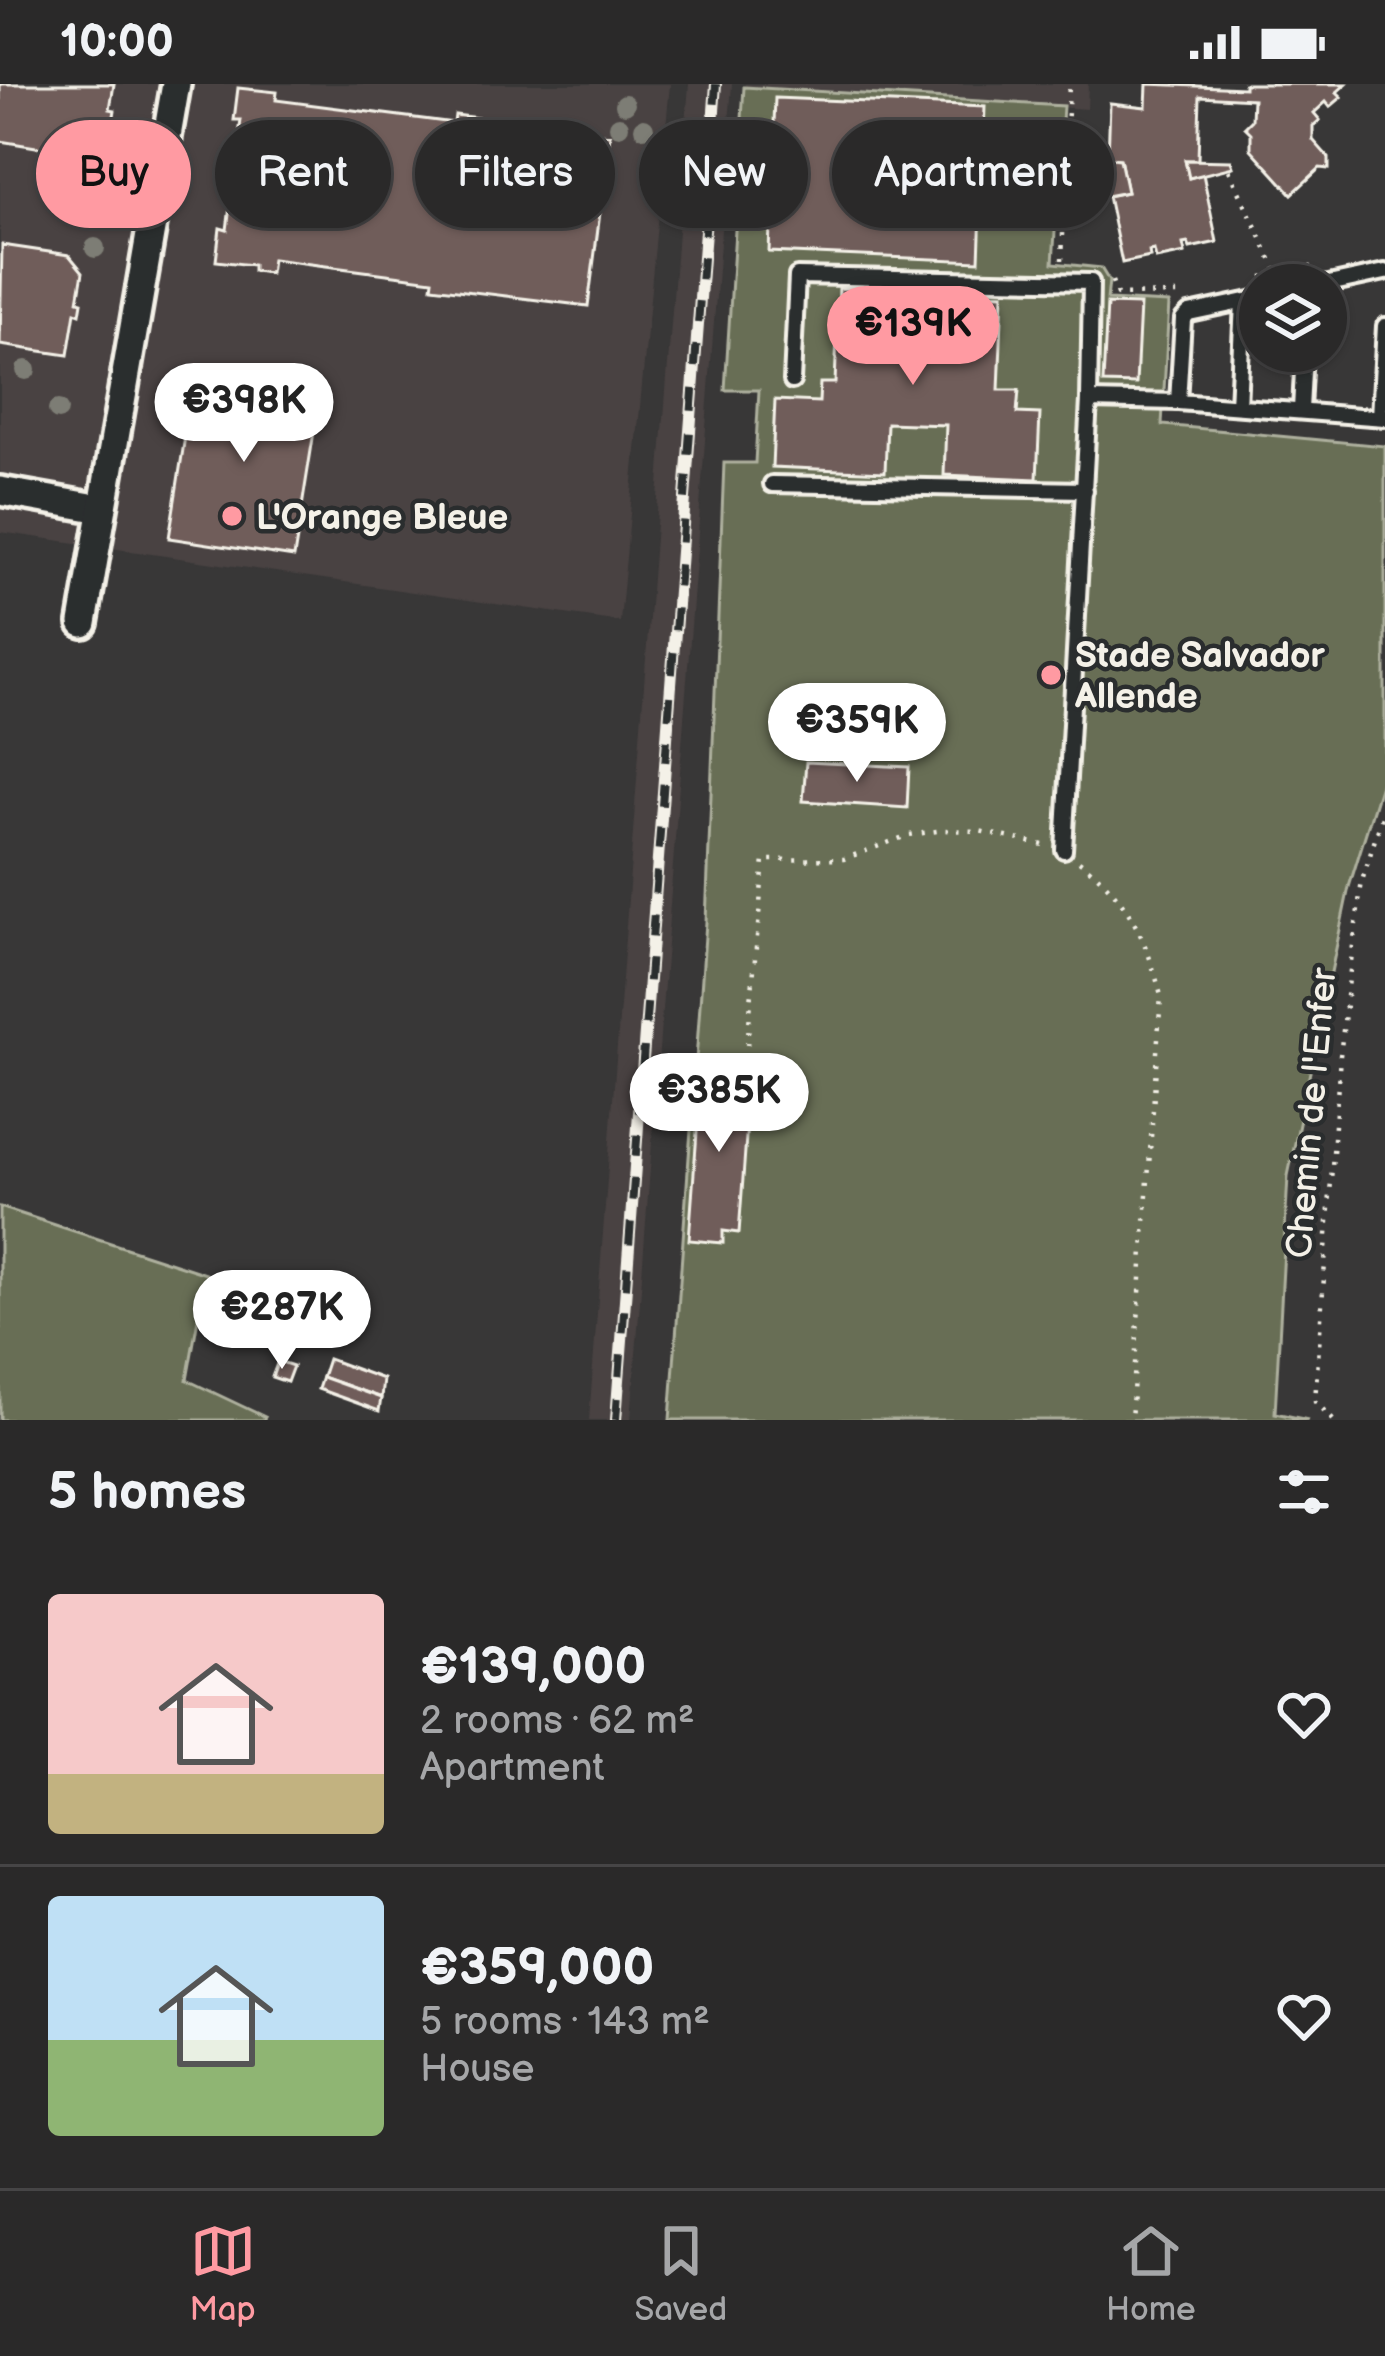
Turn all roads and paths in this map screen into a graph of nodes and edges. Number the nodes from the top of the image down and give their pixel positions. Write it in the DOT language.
graph roads {
  1 [pos="176,84"];
  2 [pos="1069,84"];
  3 [pos="1229,170"];
  4 [pos="1080,262"];
  5 [pos="1324,263"];
  6 [pos="1273,264"];
  7 [pos="1320,264"];
  8 [pos="1110,272"];
  9 [pos="1385,272"];
  10 [pos="1347,280"];
  11 [pos="1198,290"];
  12 [pos="1239,303"];
  13 [pos="1385,326"];
  14 [pos="1240,372"];
  15 [pos="1303,372"];
  16 [pos="792,381"];
  17 [pos="1089,400"];
  18 [pos="1178,402"];
  19 [pos="1238,406"];
  20 [pos="1301,410"];
  21 [pos="1382,417"];
  22 [pos="772,484"];
  23 [pos="1084,490"];
  24 [pos="0,491"];
  25 [pos="102,509"];
  26 [pos="82,623"];
  27 [pos="1385,807"];
  28 [pos="1064,850"];
  29 [pos="746,1057"];
  30 [pos="1131,1420"];
  31 [pos="1334,1420"];
  1 -- 25 [label="street"];
  2 -- 4 [label="path"];
  3 -- 6 [label="path"];
  5 -- 7 [label="path"];
  8 -- 11 [label="path"];
  9 -- 10 [label="lane"];
  12 -- 18 [label="lane"];
  13 -- 21 [label="lane"];
  14 -- 19 [label="lane"];
  15 -- 20 [label="lane"];
  16 -- 17 [label="lane"];
  17 -- 18 [label="lane"];
  17 -- 23 [label="lane"];
  18 -- 19 [label="lane"];
  19 -- 20 [label="lane"];
  20 -- 21 [label="lane"];
  22 -- 23 [label="lane"];
  23 -- 28 [label="lane"];
  24 -- 25 [label="street"];
  25 -- 26 [label="street"];
  27 -- 31 [label="path, Chemin de l'Enfer"];
  28 -- 29 [label="path"];
  28 -- 30 [label="path"];
}
